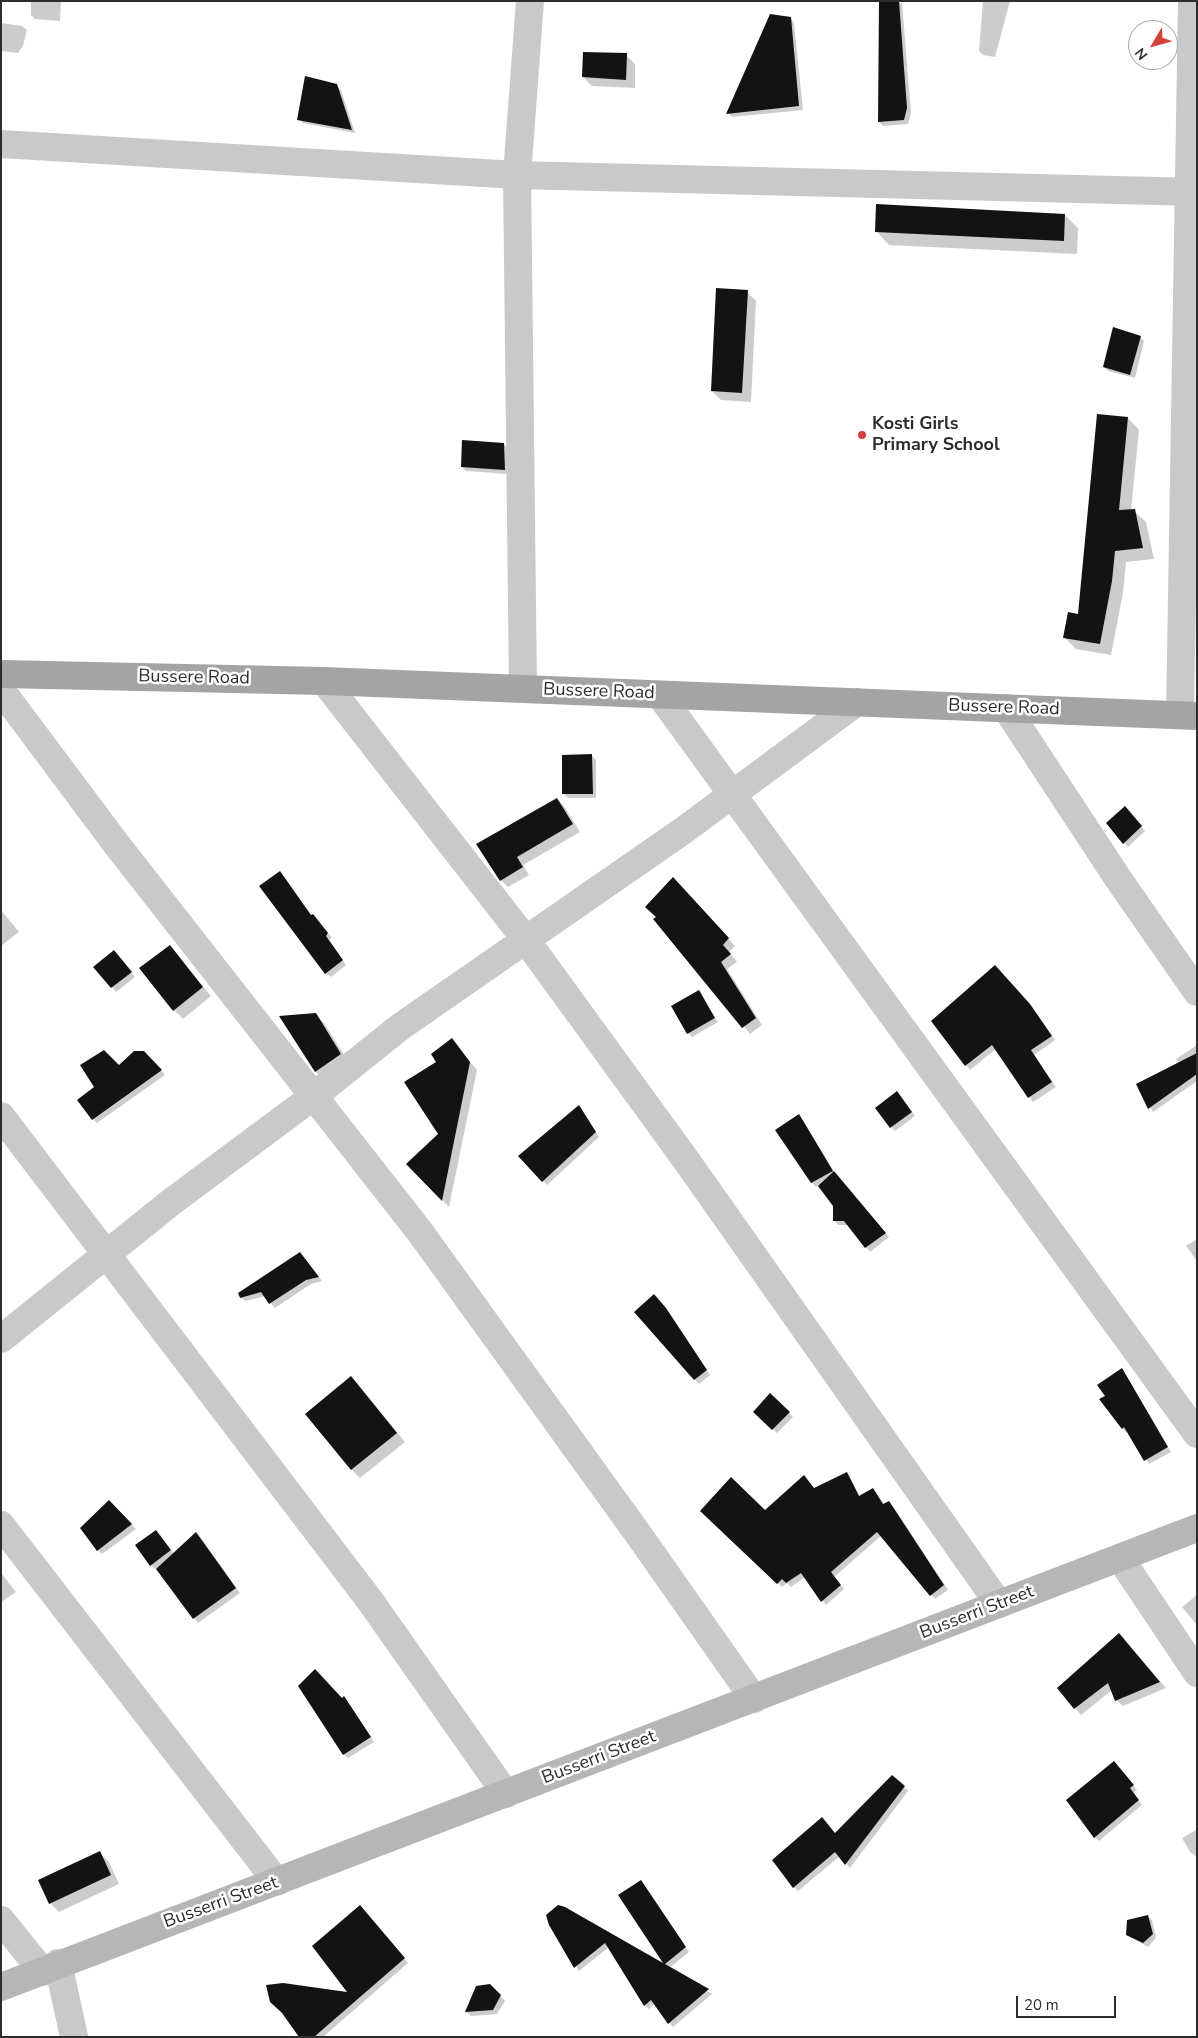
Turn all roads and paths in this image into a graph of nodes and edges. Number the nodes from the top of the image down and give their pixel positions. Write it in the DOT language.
graph roads {
  1 [pos="530,1"];
  2 [pos="1192,1"];
  3 [pos="1,144"];
  4 [pos="517,175"];
  5 [pos="1193,192"];
  6 [pos="1191,415"];
  7 [pos="1,674"];
  8 [pos="324,681"];
  9 [pos="523,689"];
  10 [pos="1,690"];
  11 [pos="660,695"];
  12 [pos="857,702"];
  13 [pos="1006,708"];
  14 [pos="1188,716"];
  15 [pos="732,794"];
  16 [pos="526,940"];
  17 [pos="1197,992"];
  18 [pos="315,1095"];
  19 [pos="1,1116"];
  20 [pos="107,1253"];
  21 [pos="1,1339"];
  22 [pos="1197,1434"];
  23 [pos="1,1525"];
  24 [pos="1197,1528"];
  25 [pos="1120,1558"];
  26 [pos="999,1604"];
  27 [pos="1197,1673"];
  28 [pos="754,1699"];
  29 [pos="506,1794"];
  30 [pos="277,1882"];
  31 [pos="1,1920"];
  32 [pos="50,1968"];
  33 [pos="1,1987"];
  34 [pos="74,2037"];
  1 -- 4 [label="street"];
  2 -- 5 [label="street"];
  3 -- 4 [label="street"];
  4 -- 5 [label="street"];
  4 -- 9 [label="street"];
  5 -- 6 [label="street"];
  6 -- 14 [label="street"];
  7 -- 8 [label="main road, Bussere Road"];
  8 -- 9 [label="main road, Bussere Road"];
  8 -- 16 [label="street"];
  9 -- 11 [label="main road, Bussere Road"];
  10 -- 18 [label="street"];
  11 -- 12 [label="main road, Bussere Road"];
  11 -- 15 [label="street"];
  12 -- 13 [label="main road, Bussere Road"];
  12 -- 15 [label="street"];
  13 -- 14 [label="main road, Bussere Road"];
  13 -- 17 [label="street"];
  15 -- 16 [label="street"];
  15 -- 22 [label="street"];
  16 -- 18 [label="street"];
  16 -- 26 [label="street"];
  18 -- 20 [label="street"];
  18 -- 28 [label="street"];
  19 -- 20 [label="street"];
  20 -- 21 [label="street"];
  20 -- 29 [label="street"];
  23 -- 30 [label="street"];
  24 -- 25 [label="main road, Busserri Street"];
  25 -- 26 [label="main road, Busserri Street"];
  25 -- 27 [label="street"];
  26 -- 28 [label="main road, Busserri Street"];
  28 -- 29 [label="main road, Busserri Street"];
  29 -- 30 [label="main road, Busserri Street"];
  30 -- 32 [label="main road, Busserri Street"];
  31 -- 32 [label="street"];
  32 -- 33 [label="main road, Busserri Street"];
  32 -- 34 [label="street"];
}
